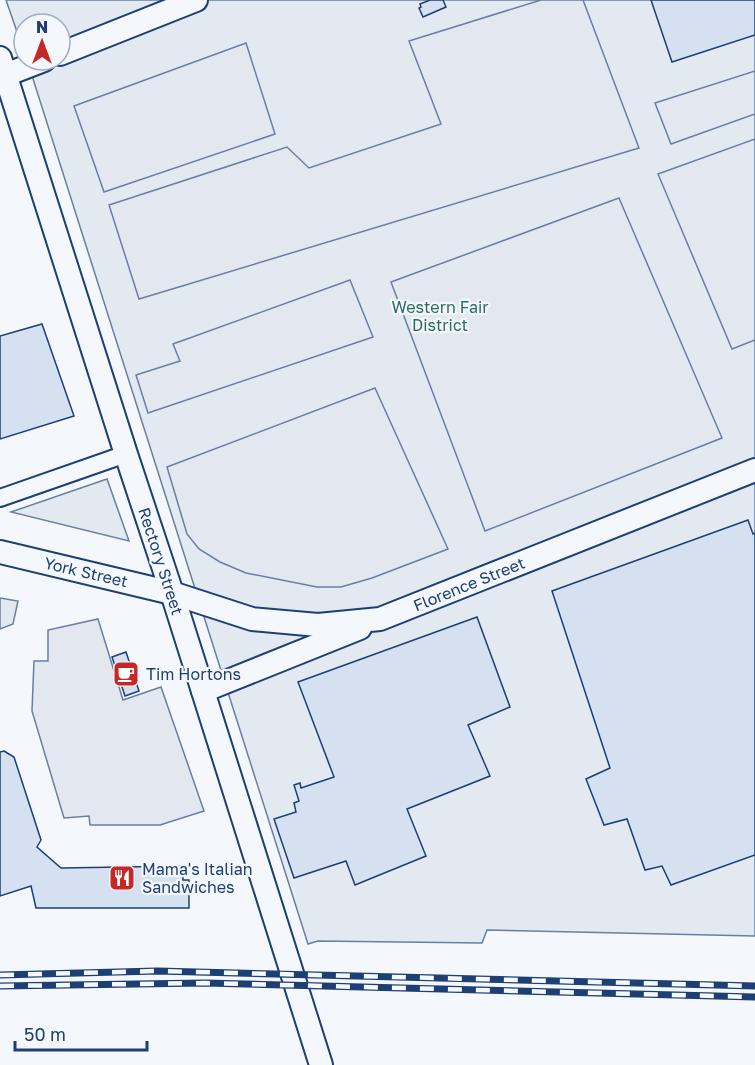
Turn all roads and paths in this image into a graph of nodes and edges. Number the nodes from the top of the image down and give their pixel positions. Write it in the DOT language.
graph roads {
  1 [pos="196,0"];
  2 [pos="72,49"];
  3 [pos="2,70"];
  4 [pos="126,454"];
  5 [pos="755,470"];
  6 [pos="0,498"];
  7 [pos="0,552"];
  8 [pos="172,593"];
  9 [pos="380,619"];
  10 [pos="203,690"];
  11 [pos="321,1065"];
  1 -- 2 [label="street"];
  3 -- 4 [label="street, Rectory Street"];
  4 -- 6 [label="street"];
  4 -- 8 [label="street, Rectory Street"];
  5 -- 9 [label="street, Florence Street"];
  7 -- 8 [label="street, York Street"];
  8 -- 9 [label="street, Florence Street"];
  8 -- 10 [label="street, Rectory Street"];
  9 -- 10 [label="street"];
  10 -- 11 [label="street, Rectory Street"];
}
